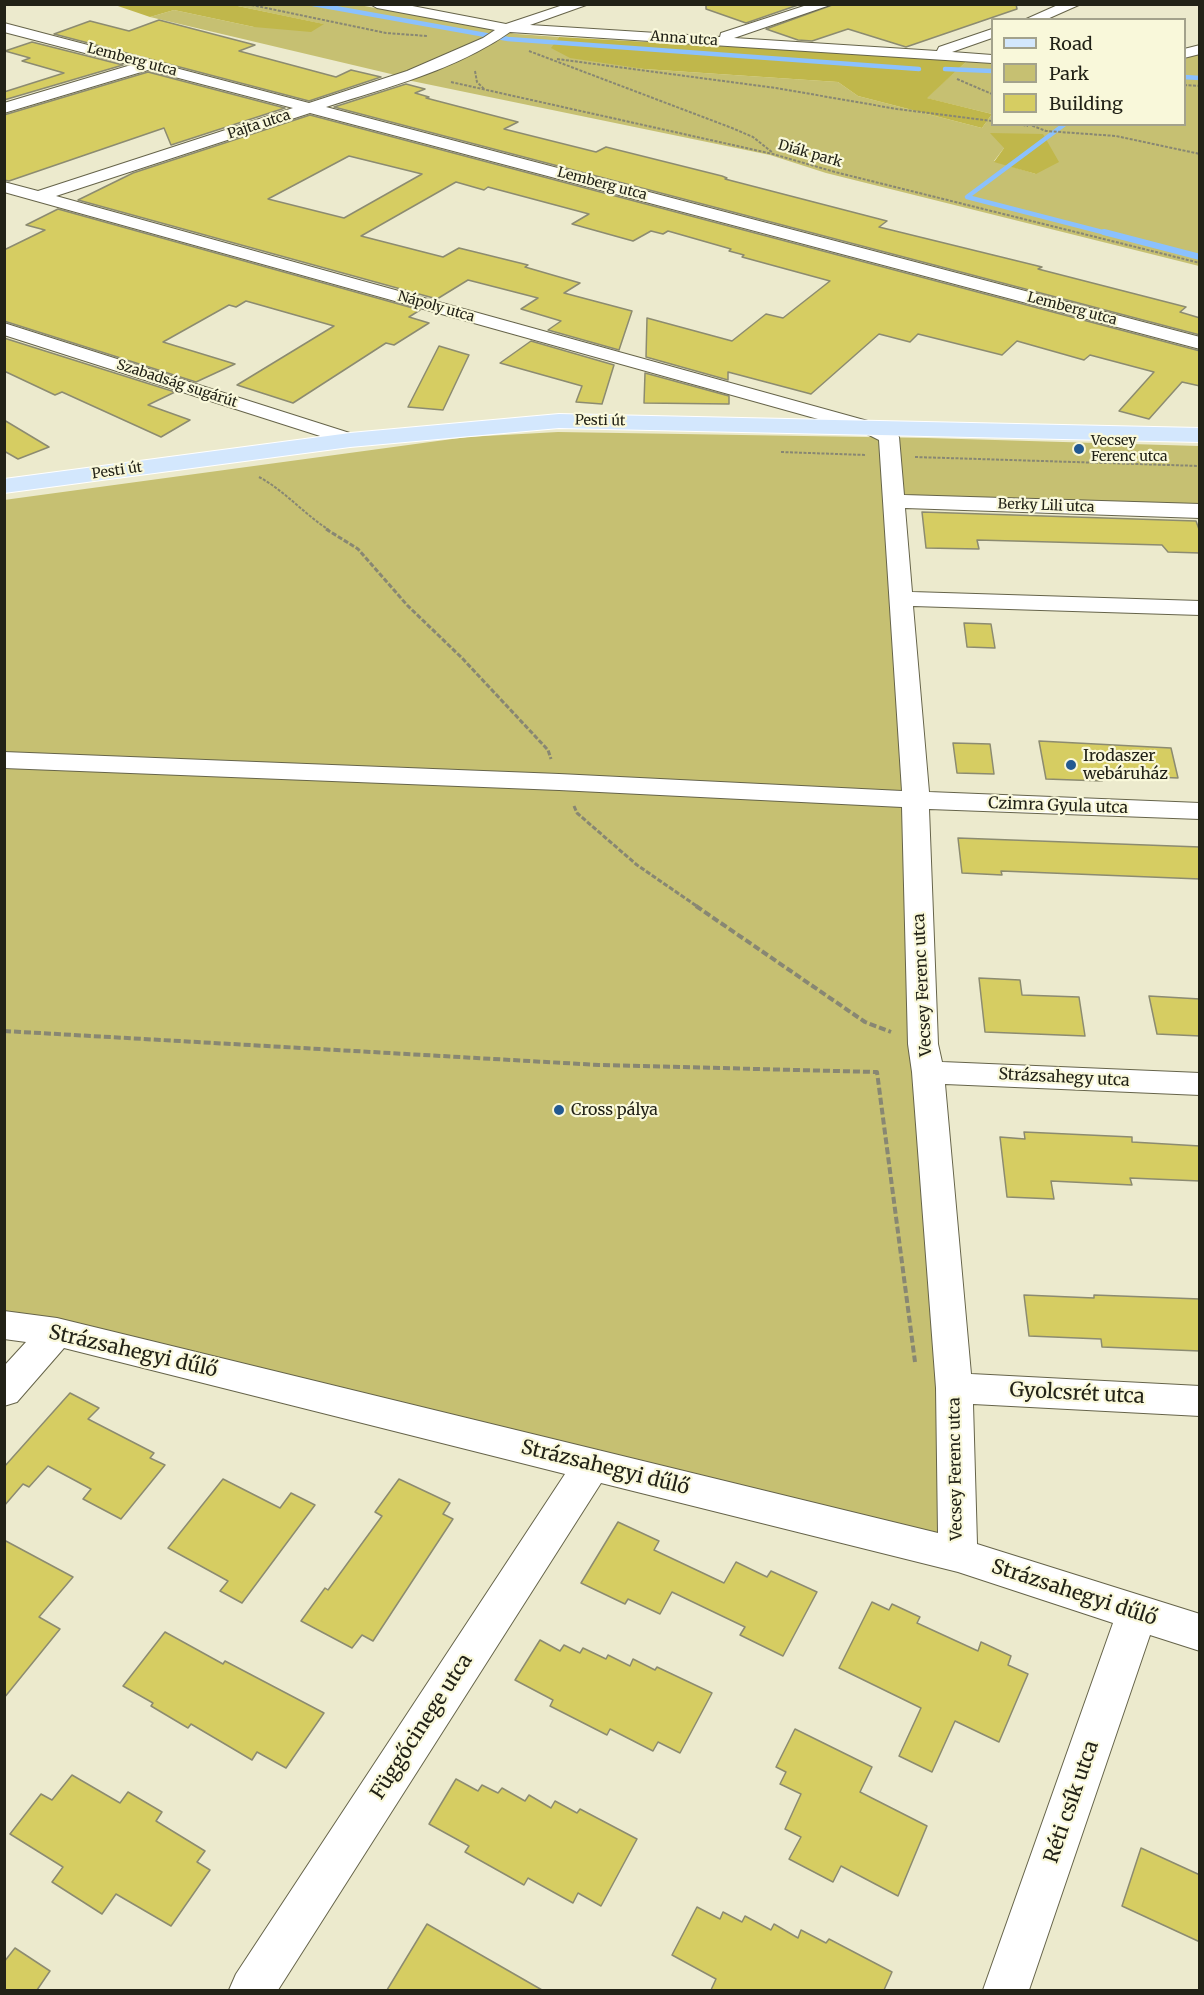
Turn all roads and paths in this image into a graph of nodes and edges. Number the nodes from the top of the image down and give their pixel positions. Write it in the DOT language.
graph roads {
  1 [pos="247,4"];
  2 [pos="377,4"];
  3 [pos="582,4"];
  4 [pos="826,4"];
  5 [pos="1074,4"];
  6 [pos="1036,18"];
  7 [pos="4,27"];
  8 [pos="507,29"];
  9 [pos="991,34"];
  10 [pos="429,36"];
  11 [pos="487,41"];
  12 [pos="711,41"];
  13 [pos="931,55"];
  14 [pos="549,58"];
  15 [pos="991,59"];
  16 [pos="149,65"];
  17 [pos="412,74"];
  18 [pos="311,107"];
  19 [pos="4,108"];
  20 [pos="991,121"];
  21 [pos="1031,126"];
  22 [pos="773,154"];
  23 [pos="1200,154"];
  24 [pos="4,187"];
  25 [pos="39,197"];
  26 [pos="13,206"];
  27 [pos="1200,263"];
  28 [pos="5,330"];
  29 [pos="1200,342"];
  30 [pos="868,427"];
  31 [pos="1200,435"];
  32 [pos="349,439"];
  33 [pos="775,452"];
  34 [pos="892,456"];
  35 [pos="1200,466"];
  36 [pos="270,475"];
  37 [pos="259,477"];
  38 [pos="4,486"];
  39 [pos="893,501"];
  40 [pos="1200,512"];
  41 [pos="900,599"];
  42 [pos="1200,608"];
  43 [pos="4,760"];
  44 [pos="916,800"];
  45 [pos="1200,811"];
  46 [pos="4,1031"];
  47 [pos="928,1072"];
  48 [pos="1200,1084"];
  49 [pos="4,1325"];
  50 [pos="57,1332"];
  51 [pos="917,1373"];
  52 [pos="954,1388"];
  53 [pos="4,1391"];
  54 [pos="1200,1401"];
  55 [pos="592,1464"];
  56 [pos="958,1555"];
  57 [pos="1137,1613"];
  58 [pos="1200,1633"];
  59 [pos="252,1990"];
  60 [pos="1006,1990"];
  1 -- 10 [label="path"];
  2 -- 8 [label="street, Anna utca"];
  3 -- 8 [label="street"];
  4 -- 12 [label="street"];
  5 -- 6 [label="street"];
  7 -- 16 [label="street, Lemberg utca"];
  8 -- 11 [label="street, Pajta utca"];
  8 -- 12 [label="street, Anna utca"];
  9 -- 13 [label="street"];
  11 -- 14 [label="path"];
  11 -- 17 [label="street, Pajta utca"];
  12 -- 13 [label="street, Anna utca"];
  13 -- 15 [label="street, Anna utca"];
  14 -- 20 [label="path"];
  14 -- 22 [label="path"];
  16 -- 18 [label="street, Lemberg utca"];
  16 -- 19 [label="street"];
  17 -- 18 [label="street, Pajta utca"];
  17 -- 22 [label="path, Diák park"];
  18 -- 25 [label="street, Pajta utca"];
  18 -- 29 [label="street, Lemberg utca"];
  21 -- 23 [label="path"];
  22 -- 27 [label="path, Diák park"];
  24 -- 25 [label="street, Nápoly utca"];
  25 -- 26 [label="street, Pajta utca"];
  25 -- 30 [label="street, Nápoly utca"];
  28 -- 32 [label="street, Szabadság sugárút"];
  30 -- 31 [label="main road, Pesti út"];
  30 -- 32 [label="main road, Pesti út"];
  30 -- 34 [label="street, Vecsey Ferenc utca"];
  32 -- 38 [label="main road, Pesti út"];
  33 -- 34 [label="path"];
  34 -- 35 [label="path"];
  34 -- 39 [label="street, Vecsey Ferenc utca"];
  36 -- 37 [label="path"];
  39 -- 40 [label="street, Berky Lili utca"];
  39 -- 41 [label="street, Vecsey Ferenc utca"];
  41 -- 42 [label="street"];
  41 -- 44 [label="street, Vecsey Ferenc utca"];
  43 -- 44 [label="street, Czimra Gyula utca"];
  44 -- 45 [label="street, Czimra Gyula utca"];
  44 -- 47 [label="street, Vecsey Ferenc utca"];
  46 -- 51 [label="path"];
  47 -- 48 [label="street, Strázsahegy utca"];
  47 -- 52 [label="street, Vecsey Ferenc utca"];
  49 -- 50 [label="street, Strázsahegyi dűlő"];
  50 -- 53 [label="street"];
  50 -- 55 [label="street, Strázsahegyi dűlő"];
  52 -- 54 [label="street, Gyolcsrét utca"];
  52 -- 56 [label="street, Vecsey Ferenc utca"];
  55 -- 56 [label="street, Strázsahegyi dűlő"];
  55 -- 59 [label="street, Függőcinege utca"];
  56 -- 57 [label="street, Strázsahegyi dűlő"];
  57 -- 58 [label="street, Strázsahegyi dűlő"];
  57 -- 60 [label="street, Réti csík utca"];
}
